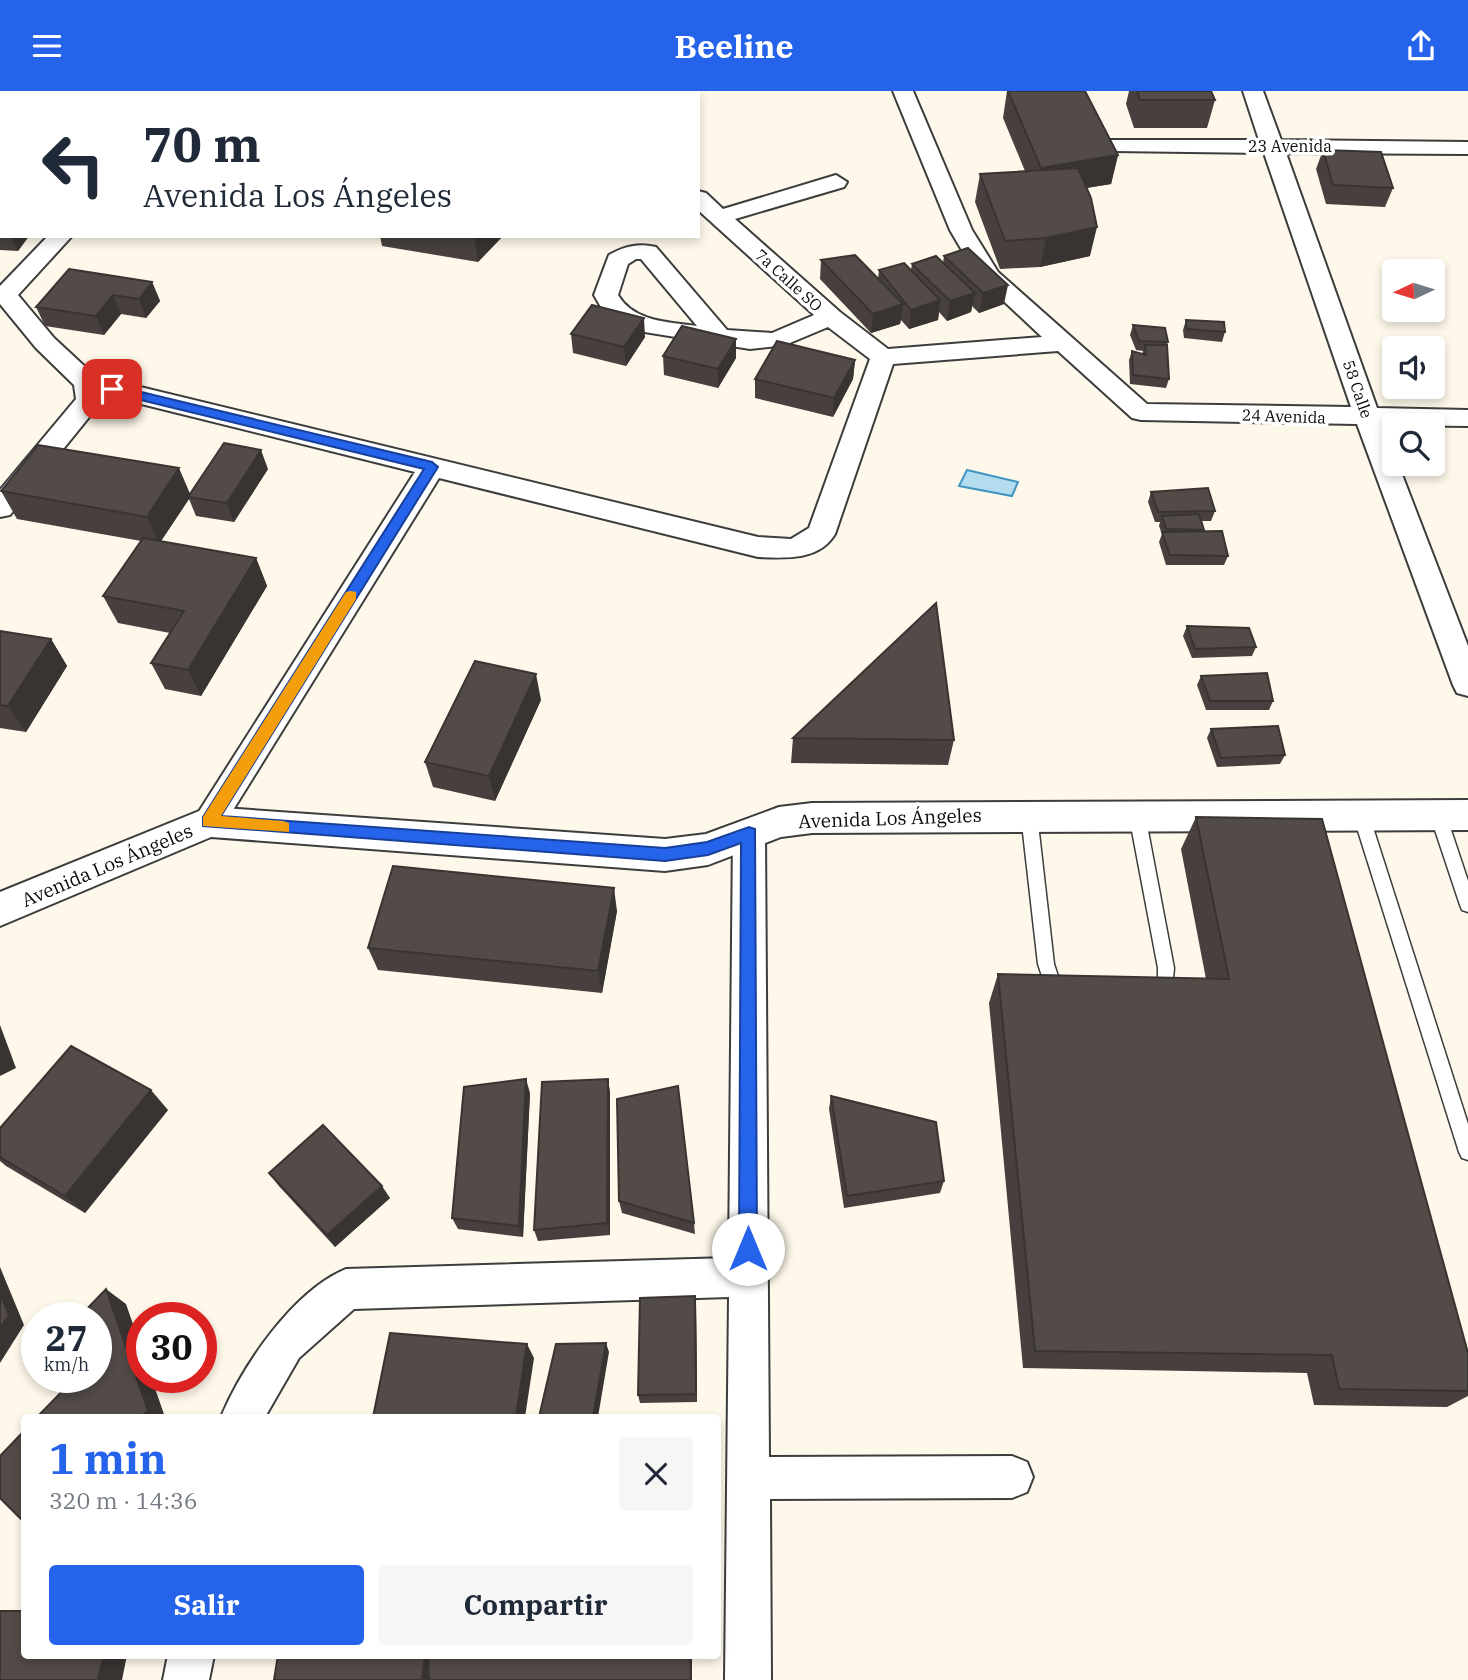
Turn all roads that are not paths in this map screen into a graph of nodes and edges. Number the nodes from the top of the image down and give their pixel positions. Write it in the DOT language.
graph roads {
  1 [pos="903,91"];
  2 [pos="1253,91"];
  3 [pos="1113,145"];
  4 [pos="1273,146"];
  5 [pos="1468,148"];
  6 [pos="836,182"];
  7 [pos="700,200"];
  8 [pos="719,217"];
  9 [pos="59,238"];
  10 [pos="3,295"];
  11 [pos="831,317"];
  12 [pos="718,335"];
  13 [pos="1062,343"];
  14 [pos="883,358"];
  15 [pos="86,382"];
  16 [pos="1468,418"];
  17 [pos="1368,419"];
  18 [pos="432,467"];
  19 [pos="0,508"];
  20 [pos="1468,685"];
  21 [pos="1029,815"];
  22 [pos="1137,815"];
  23 [pos="1361,815"];
  24 [pos="1453,815"];
  25 [pos="209,822"];
  26 [pos="749,833"];
  27 [pos="1468,905"];
  28 [pos="0,909"];
  29 [pos="1076,990"];
  30 [pos="1140,990"];
  31 [pos="1468,1152"];
  32 [pos="748,1277"];
  33 [pos="244,1414"];
  34 [pos="1012,1477"];
  35 [pos="750,1478"];
  36 [pos="190,1659"];
  37 [pos="186,1680"];
  38 [pos="748,1680"];
  1 -- 13 [label="street"];
  2 -- 4 [label="street, 58 Calle"];
  3 -- 4 [label="street, 23 Avenida"];
  4 -- 5 [label="street, 23 Avenida"];
  4 -- 17 [label="street, 58 Calle"];
  6 -- 8 [label="street"];
  7 -- 8 [label="street, 7a Calle SO"];
  8 -- 11 [label="street, 7a Calle SO"];
  9 -- 10 [label="street"];
  10 -- 15 [label="street"];
  11 -- 12 [label="street"];
  11 -- 14 [label="street, 7a Calle SO"];
  13 -- 14 [label="street"];
  13 -- 17 [label="street, 24 Avenida"];
  14 -- 18 [label="street"];
  15 -- 18 [label="street"];
  15 -- 19 [label="street"];
  16 -- 17 [label="street, 24 Avenida"];
  17 -- 20 [label="street, 58 Calle"];
  18 -- 25 [label="street"];
  21 -- 22 [label="street, Avenida Los Ángeles"];
  21 -- 26 [label="street, Avenida Los Ángeles"];
  21 -- 29 [label="lane"];
  22 -- 23 [label="street, Avenida Los Ángeles"];
  22 -- 30 [label="lane"];
  23 -- 24 [label="street, Avenida Los Ángeles"];
  23 -- 31 [label="lane"];
  24 -- 27 [label="lane"];
  25 -- 26 [label="street, Avenida Los Ángeles"];
  25 -- 28 [label="street, Avenida Los Ángeles"];
  26 -- 32 [label="street"];
  32 -- 33 [label="street"];
  32 -- 35 [label="street"];
  34 -- 35 [label="street"];
  35 -- 38 [label="street"];
  36 -- 37 [label="street"];
}
